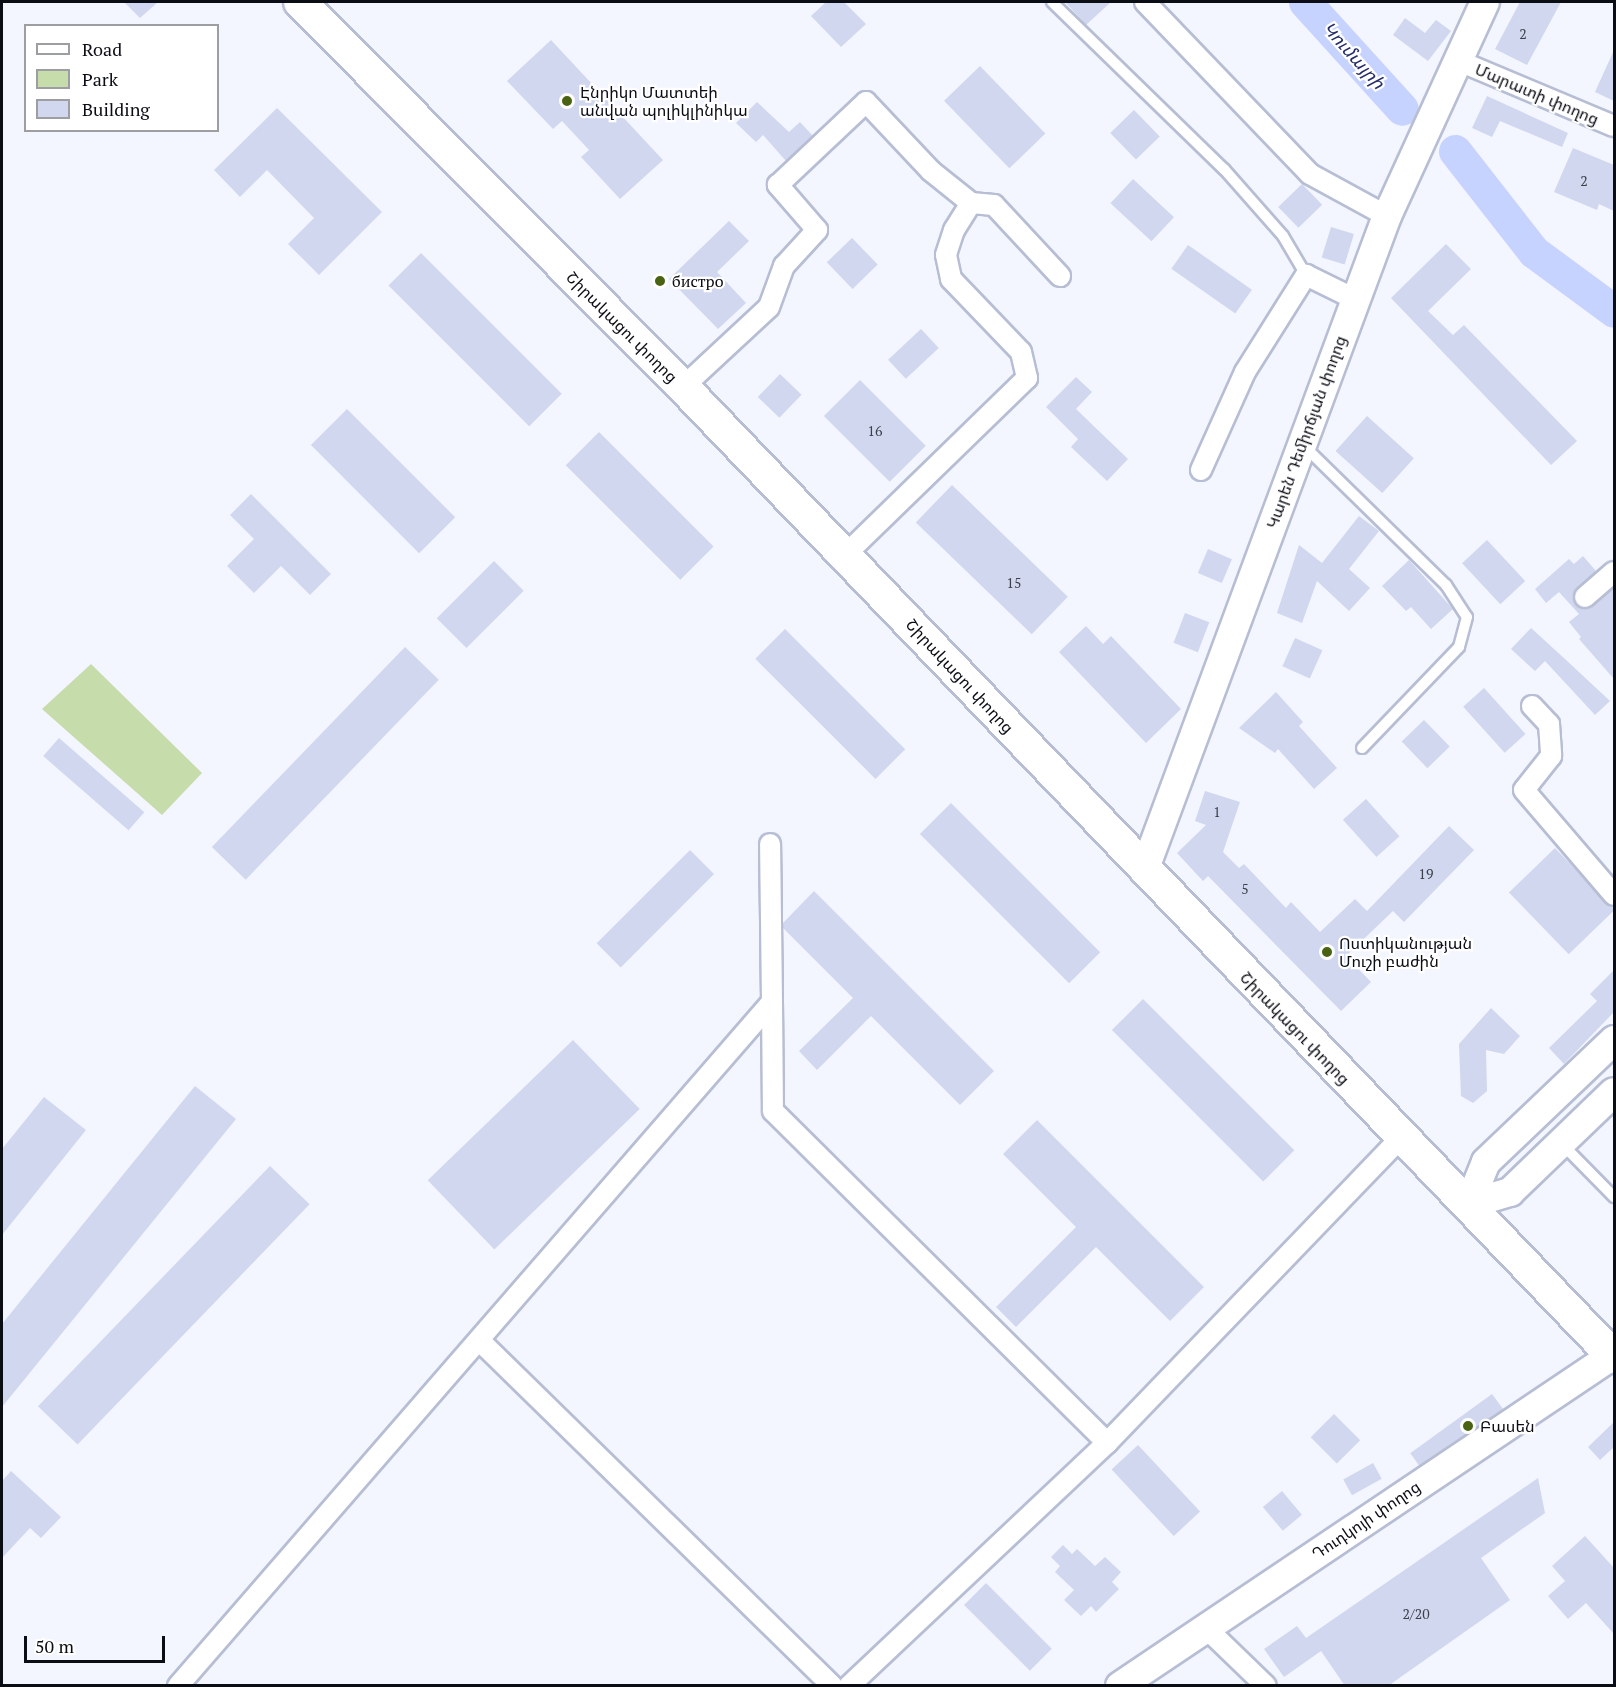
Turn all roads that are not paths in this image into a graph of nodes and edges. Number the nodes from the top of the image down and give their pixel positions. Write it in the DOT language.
graph roads {
  1 [pos="300,2"];
  2 [pos="1052,2"];
  3 [pos="1145,2"];
  4 [pos="1485,2"];
  5 [pos="1459,62"];
  6 [pos="1614,126"];
  7 [pos="971,203"];
  8 [pos="1387,216"];
  9 [pos="1306,275"];
  10 [pos="1060,276"];
  11 [pos="1355,299"];
  12 [pos="682,387"];
  13 [pos="1302,444"];
  14 [pos="1201,470"];
  15 [pos="845,555"];
  16 [pos="1614,572"];
  17 [pos="1585,597"];
  18 [pos="1532,706"];
  19 [pos="1362,748"];
  20 [pos="770,844"];
  21 [pos="1144,871"];
  22 [pos="1614,895"];
  23 [pos="771,1002"];
  24 [pos="1614,1040"];
  25 [pos="1614,1092"];
  26 [pos="1401,1138"];
  27 [pos="1561,1143"];
  28 [pos="1614,1197"];
  29 [pos="1469,1204"];
  30 [pos="480,1341"];
  31 [pos="1614,1356"];
  32 [pos="1107,1443"];
  33 [pos="1206,1628"];
  34 [pos="178,1686"];
  35 [pos="832,1686"];
  36 [pos="849,1686"];
  37 [pos="1120,1686"];
  38 [pos="1266,1686"];
  1 -- 12 [label="main road, Շիրակացու փողոց"];
  2 -- 9 [label="lane"];
  3 -- 8 [label="street"];
  4 -- 5 [label="street, Կարեն Դեմիրճյան փողոց"];
  5 -- 6 [label="street, Մարատի փողոց"];
  5 -- 8 [label="street, Կարեն Դեմիրճյան փողոց"];
  7 -- 10 [label="street"];
  7 -- 12 [label="street"];
  7 -- 15 [label="street"];
  8 -- 11 [label="street, Կարեն Դեմիրճյան փողոց"];
  9 -- 11 [label="street"];
  9 -- 14 [label="street"];
  11 -- 13 [label="street, Կարեն Դեմիրճյան փողոց"];
  12 -- 15 [label="main road, Շիրակացու փողոց"];
  13 -- 19 [label="lane"];
  13 -- 21 [label="street, Կարեն Դեմիրճյան փողոց"];
  15 -- 21 [label="main road, Շիրակացու փողոց"];
  16 -- 17 [label="street"];
  18 -- 22 [label="street"];
  20 -- 23 [label="street"];
  21 -- 26 [label="main road, Շիրակացու փողոց"];
  23 -- 30 [label="street"];
  23 -- 32 [label="street"];
  24 -- 29 [label="street"];
  25 -- 27 [label="street"];
  26 -- 29 [label="main road, Շիրակացու փողոց"];
  26 -- 32 [label="street"];
  27 -- 28 [label="lane"];
  27 -- 29 [label="street"];
  29 -- 31 [label="main road, Շիրակացու փողոց"];
  30 -- 34 [label="street"];
  30 -- 35 [label="street"];
  31 -- 33 [label="street, Դուդկոյի փողոց"];
  32 -- 36 [label="street"];
  33 -- 37 [label="street, Դուդկոյի փողոց"];
  33 -- 38 [label="street"];
}
